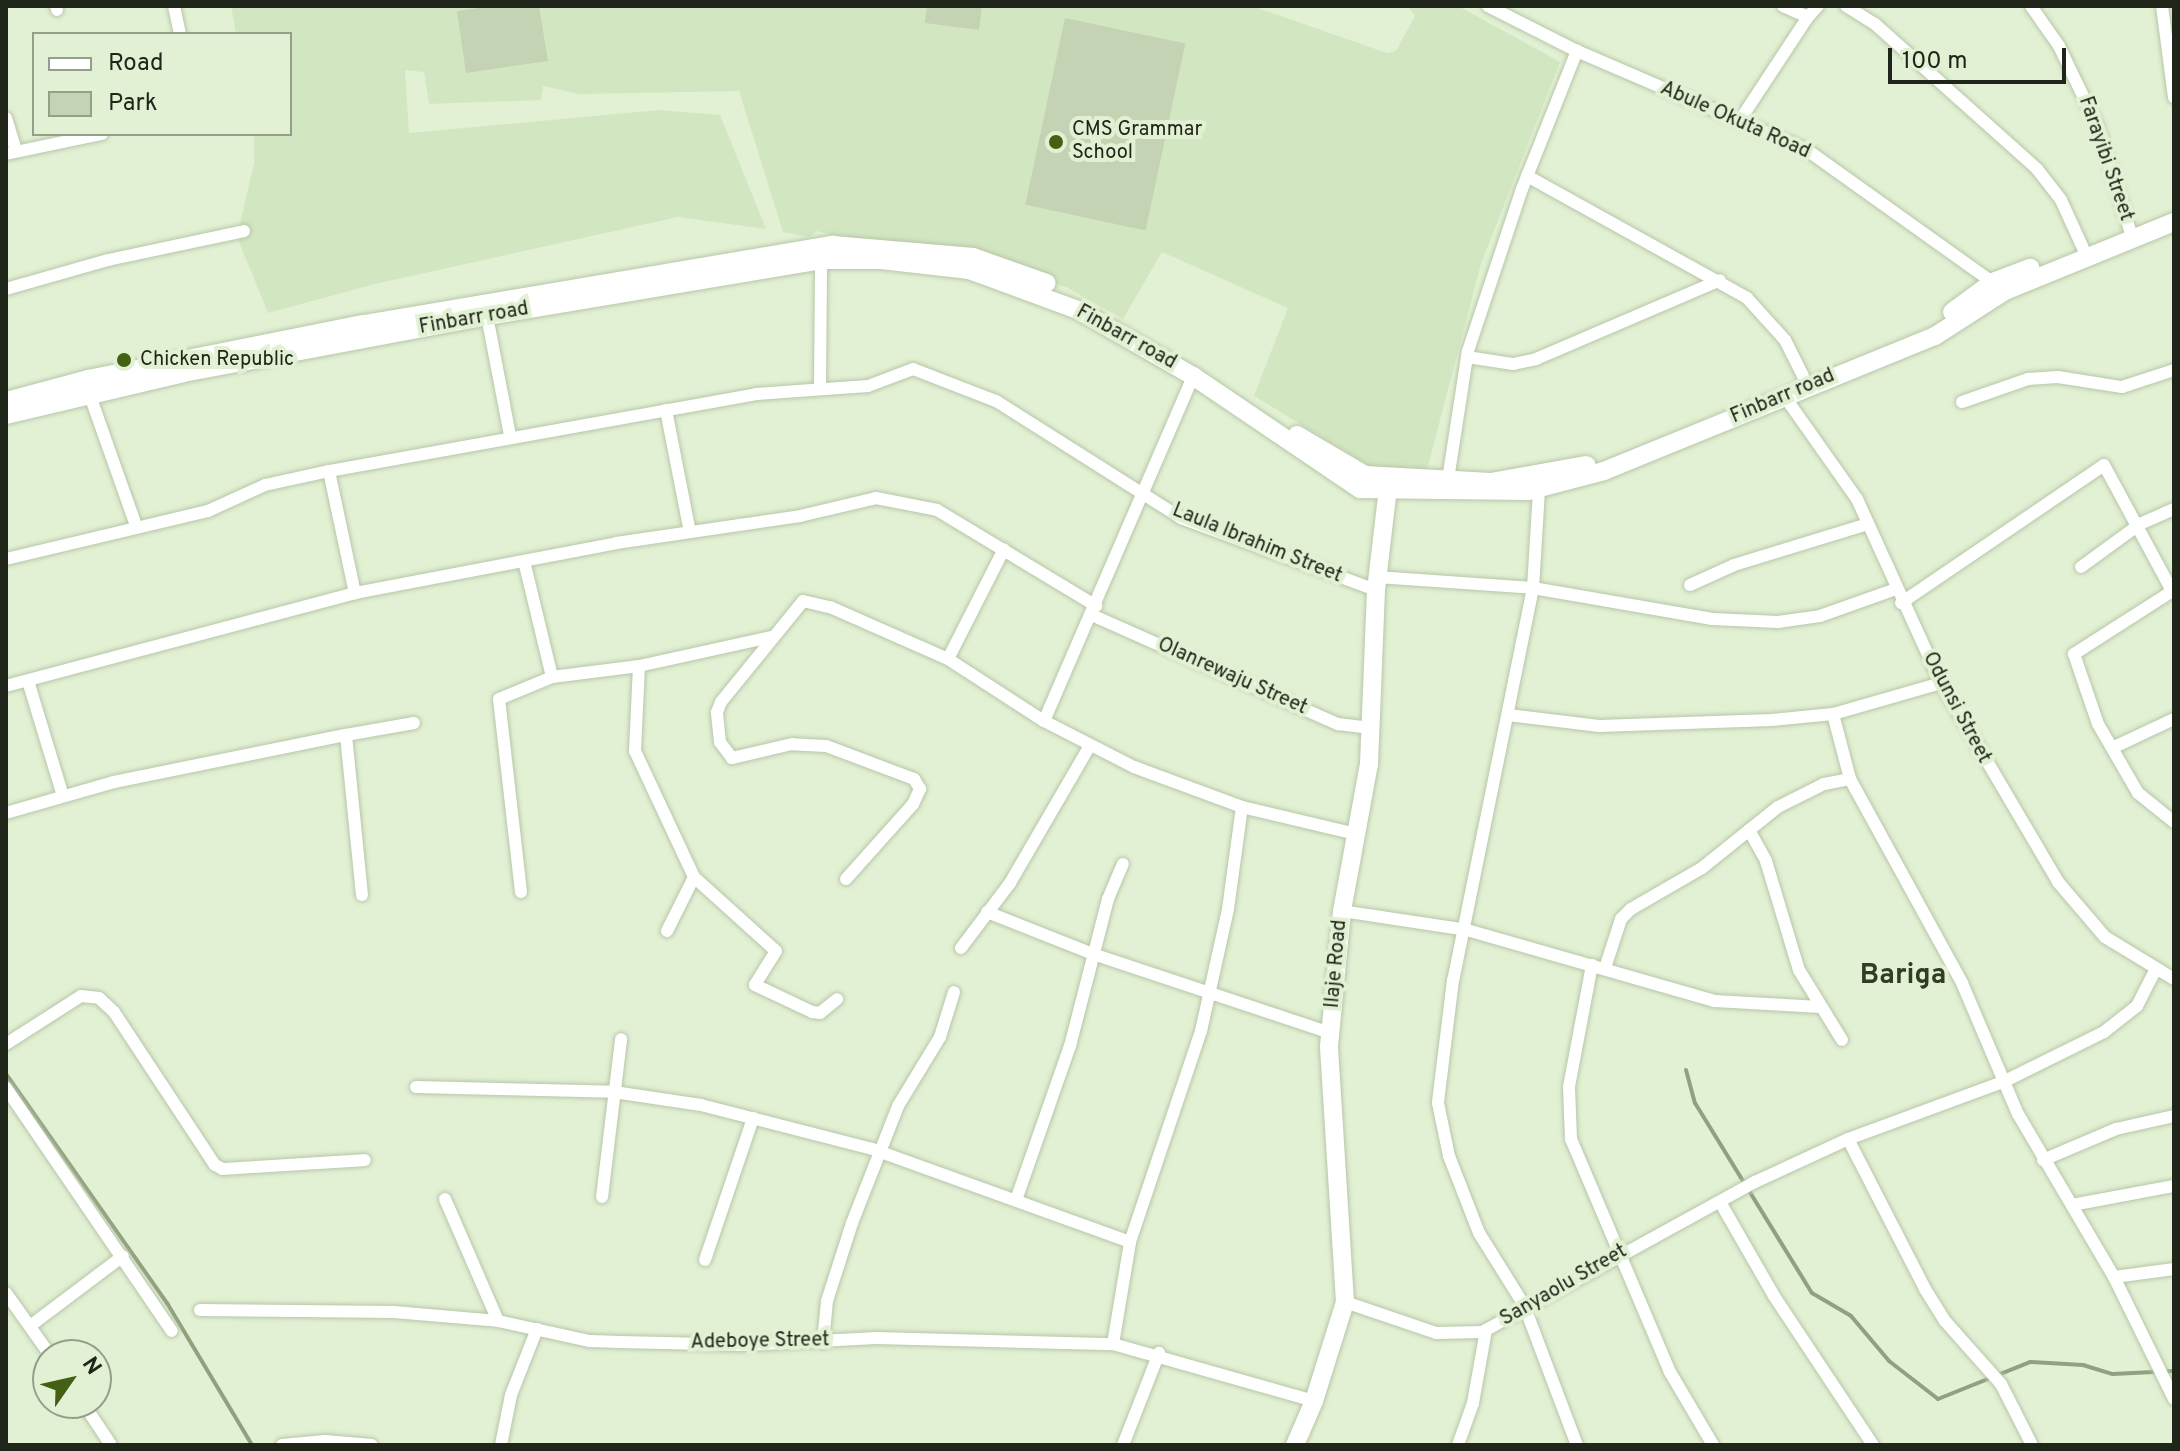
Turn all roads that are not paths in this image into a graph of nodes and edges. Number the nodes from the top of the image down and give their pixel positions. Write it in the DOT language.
graph roads {
  1 [pos="174,6"];
  2 [pos="1783,6"];
  3 [pos="1818,6"];
  4 [pos="1846,6"];
  5 [pos="2031,6"];
  6 [pos="2162,6"];
  7 [pos="1491,7"];
  8 [pos="1808,17"];
  9 [pos="180,32"];
  10 [pos="1577,51"];
  11 [pos="2172,62"];
  12 [pos="2174,97"];
  13 [pos="6,118"];
  14 [pos="1740,120"];
  15 [pos="92,136"];
  16 [pos="11,153"];
  17 [pos="1527,176"];
  18 [pos="2174,211"];
  19 [pos="2174,222"];
  20 [pos="2130,230"];
  21 [pos="244,231"];
  22 [pos="2083,248"];
  23 [pos="821,260"];
  24 [pos="1720,280"];
  25 [pos="1999,286"];
  26 [pos="6,289"];
  27 [pos="487,316"];
  28 [pos="1467,357"];
  29 [pos="182,366"];
  30 [pos="2174,370"];
  31 [pos="1193,376"];
  32 [pos="1803,376"];
  33 [pos="820,386"];
  34 [pos="89,393"];
  35 [pos="1785,397"];
  36 [pos="7,401"];
  37 [pos="1962,402"];
  38 [pos="666,410"];
  39 [pos="510,435"];
  40 [pos="329,471"];
  41 [pos="1388,485"];
  42 [pos="1446,487"];
  43 [pos="1539,490"];
  44 [pos="1140,493"];
  45 [pos="2174,509"];
  46 [pos="1868,524"];
  47 [pos="2140,524"];
  48 [pos="136,526"];
  49 [pos="690,532"];
  50 [pos="1004,549"];
  51 [pos="6,559"];
  52 [pos="524,561"];
  53 [pos="2081,567"];
  54 [pos="1376,584"];
  55 [pos="1690,585"];
  56 [pos="1533,588"];
  57 [pos="1896,589"];
  58 [pos="2173,590"];
  59 [pos="355,593"];
  60 [pos="1901,603"];
  61 [pos="1095,611"];
  62 [pos="771,637"];
  63 [pos="948,659"];
  64 [pos="639,666"];
  65 [pos="552,677"];
  66 [pos="28,681"];
  67 [pos="1941,683"];
  68 [pos="6,686"];
  69 [pos="1833,714"];
  70 [pos="1508,715"];
  71 [pos="2174,719"];
  72 [pos="1044,721"];
  73 [pos="414,723"];
  74 [pos="1373,728"];
  75 [pos="346,735"];
  76 [pos="1089,747"];
  77 [pos="2112,748"];
  78 [pos="1850,779"];
  79 [pos="63,796"];
  80 [pos="1242,807"];
  81 [pos="6,813"];
  82 [pos="2174,822"];
  83 [pos="1749,830"];
  84 [pos="1356,834"];
  85 [pos="1123,864"];
  86 [pos="694,877"];
  87 [pos="846,879"];
  88 [pos="521,892"];
  89 [pos="362,895"];
  90 [pos="1342,911"];
  91 [pos="987,912"];
  92 [pos="1467,930"];
  93 [pos="667,931"];
  94 [pos="961,948"];
  95 [pos="1093,954"];
  96 [pos="1599,966"];
  97 [pos="2155,971"];
  98 [pos="2174,979"];
  99 [pos="954,992"];
  100 [pos="1210,994"];
  101 [pos="837,999"];
  102 [pos="1820,1007"];
  103 [pos="1331,1033"];
  104 [pos="621,1039"];
  105 [pos="1842,1040"];
  106 [pos="6,1044"];
  107 [pos="2003,1082"];
  108 [pos="416,1087"];
  109 [pos="6,1088"];
  110 [pos="614,1092"];
  111 [pos="2174,1116"];
  112 [pos="753,1118"];
  113 [pos="1848,1139"];
  114 [pos="881,1153"];
  115 [pos="365,1160"];
  116 [pos="2043,1160"];
  117 [pos="2174,1186"];
  118 [pos="602,1197"];
  119 [pos="445,1199"];
  120 [pos="1725,1199"];
  121 [pos="1016,1200"];
  122 [pos="2072,1205"];
  123 [pos="1130,1242"];
  124 [pos="1617,1254"];
  125 [pos="123,1256"];
  126 [pos="705,1260"];
  127 [pos="2174,1269"];
  128 [pos="2114,1277"];
  129 [pos="6,1293"];
  130 [pos="1345,1302"];
  131 [pos="1524,1305"];
  132 [pos="200,1310"];
  133 [pos="498,1321"];
  134 [pos="30,1326"];
  135 [pos="537,1329"];
  136 [pos="1486,1330"];
  137 [pos="172,1331"];
  138 [pos="39,1339"];
  139 [pos="823,1343"];
  140 [pos="1113,1344"];
  141 [pos="1159,1353"];
  142 [pos="2174,1399"];
  143 [pos="1314,1401"];
  144 [pos="94,1419"];
  145 [pos="111,1445"];
  146 [pos="282,1445"];
  147 [pos="372,1445"];
  148 [pos="501,1445"];
  149 [pos="1123,1445"];
  150 [pos="1295,1445"];
  151 [pos="1458,1445"];
  152 [pos="1577,1445"];
  153 [pos="1713,1445"];
  154 [pos="1873,1445"];
  155 [pos="2032,1445"];
  1 -- 9 [label="street"];
  2 -- 8 [label="street"];
  3 -- 8 [label="street"];
  4 -- 22 [label="street"];
  5 -- 20 [label="street, Farayibi Street"];
  6 -- 11 [label="street"];
  7 -- 10 [label="street, Abule Okuta Road"];
  8 -- 14 [label="street"];
  10 -- 14 [label="street, Abule Okuta Road"];
  10 -- 17 [label="street"];
  11 -- 12 [label="street"];
  13 -- 16 [label="street"];
  14 -- 25 [label="street, Abule Okuta Road"];
  15 -- 16 [label="street"];
  17 -- 24 [label="street"];
  17 -- 28 [label="street"];
  18 -- 20 [label="main road, Finbarr road"];
  19 -- 25 [label="main road, Finbarr road"];
  20 -- 22 [label="main road, Finbarr road"];
  21 -- 26 [label="street"];
  22 -- 25 [label="main road, Finbarr road"];
  23 -- 27 [label="main road, Finbarr road"];
  23 -- 31 [label="main road, Finbarr road"];
  23 -- 33 [label="street"];
  24 -- 28 [label="street"];
  24 -- 32 [label="street"];
  25 -- 32 [label="main road, Finbarr road"];
  25 -- 35 [label="main road, Finbarr road"];
  27 -- 29 [label="main road, Finbarr road"];
  27 -- 39 [label="street"];
  28 -- 42 [label="street"];
  29 -- 34 [label="main road, Finbarr road"];
  29 -- 36 [label="main road, Finbarr road"];
  29 -- 41 [label="main road, Finbarr road"];
  30 -- 37 [label="street"];
  31 -- 41 [label="main road, Finbarr road"];
  31 -- 44 [label="street"];
  32 -- 42 [label="main road, Finbarr road"];
  33 -- 38 [label="street, Laula Ibrahim Street"];
  33 -- 44 [label="street, Laula Ibrahim Street"];
  34 -- 36 [label="main road, Finbarr road"];
  34 -- 48 [label="street"];
  35 -- 43 [label="main road, Finbarr road"];
  35 -- 46 [label="street, Odunsi Street"];
  38 -- 39 [label="street, Laula Ibrahim Street"];
  38 -- 49 [label="street"];
  39 -- 40 [label="street, Laula Ibrahim Street"];
  40 -- 48 [label="street, Laula Ibrahim Street"];
  40 -- 59 [label="street"];
  41 -- 42 [label="main road, Finbarr road"];
  41 -- 54 [label="main road, Ilaje Road"];
  42 -- 43 [label="main road, Finbarr road"];
  43 -- 56 [label="street"];
  44 -- 54 [label="street, Laula Ibrahim Street"];
  44 -- 61 [label="street"];
  45 -- 47 [label="street"];
  46 -- 55 [label="street"];
  46 -- 57 [label="street, Odunsi Street"];
  47 -- 53 [label="street"];
  47 -- 58 [label="street"];
  47 -- 60 [label="street"];
  48 -- 51 [label="street, Laula Ibrahim Street"];
  49 -- 50 [label="street, Olanrewaju Street"];
  49 -- 52 [label="street, Olanrewaju Street"];
  50 -- 61 [label="street, Olanrewaju Street"];
  50 -- 63 [label="street"];
  52 -- 59 [label="street, Olanrewaju Street"];
  52 -- 65 [label="street"];
  54 -- 56 [label="street, Laula Ibrahim Street"];
  54 -- 74 [label="main road, Ilaje Road"];
  56 -- 57 [label="street, Laula Ibrahim Street"];
  56 -- 70 [label="street"];
  57 -- 60 [label="street, Odunsi Street"];
  58 -- 77 [label="street"];
  59 -- 66 [label="street, Olanrewaju Street"];
  60 -- 67 [label="street, Odunsi Street"];
  61 -- 72 [label="street"];
  61 -- 74 [label="street, Olanrewaju Street"];
  62 -- 63 [label="street"];
  62 -- 64 [label="street"];
  62 -- 87 [label="street"];
  63 -- 72 [label="street"];
  64 -- 65 [label="street"];
  64 -- 86 [label="street"];
  65 -- 88 [label="street"];
  66 -- 68 [label="street, Olanrewaju Street"];
  66 -- 79 [label="street"];
  67 -- 69 [label="street"];
  67 -- 97 [label="street, Odunsi Street"];
  69 -- 70 [label="street"];
  69 -- 78 [label="street"];
  70 -- 92 [label="street"];
  71 -- 77 [label="street"];
  72 -- 76 [label="street"];
  73 -- 75 [label="street"];
  74 -- 84 [label="main road, Ilaje Road"];
  75 -- 79 [label="street"];
  75 -- 89 [label="street"];
  76 -- 80 [label="street"];
  76 -- 91 [label="street"];
  77 -- 82 [label="street"];
  78 -- 83 [label="street"];
  78 -- 107 [label="street"];
  79 -- 81 [label="street"];
  80 -- 84 [label="street"];
  80 -- 100 [label="street"];
  83 -- 96 [label="street"];
  83 -- 102 [label="street"];
  84 -- 90 [label="main road, Ilaje Road"];
  85 -- 95 [label="street"];
  86 -- 93 [label="street"];
  86 -- 101 [label="street"];
  90 -- 92 [label="street"];
  90 -- 103 [label="main road, Ilaje Road"];
  91 -- 94 [label="street"];
  91 -- 95 [label="street"];
  92 -- 96 [label="street"];
  92 -- 131 [label="street"];
  95 -- 100 [label="street"];
  95 -- 121 [label="street"];
  96 -- 102 [label="street"];
  96 -- 124 [label="street"];
  97 -- 98 [label="street, Odunsi Street"];
  97 -- 107 [label="street, Sanyaolu Street"];
  99 -- 114 [label="street"];
  100 -- 103 [label="street"];
  100 -- 123 [label="street"];
  102 -- 105 [label="street"];
  103 -- 130 [label="main road, Ilaje Road"];
  104 -- 110 [label="street"];
  106 -- 115 [label="street"];
  107 -- 113 [label="street, Sanyaolu Street"];
  107 -- 116 [label="street"];
  108 -- 110 [label="street"];
  109 -- 125 [label="street"];
  110 -- 112 [label="street"];
  110 -- 118 [label="street"];
  111 -- 116 [label="street"];
  112 -- 114 [label="street"];
  112 -- 126 [label="street"];
  113 -- 120 [label="street, Sanyaolu Street"];
  113 -- 155 [label="street"];
  114 -- 121 [label="street"];
  114 -- 139 [label="street"];
  116 -- 122 [label="street"];
  117 -- 122 [label="street"];
  119 -- 133 [label="street"];
  120 -- 124 [label="street, Sanyaolu Street"];
  120 -- 154 [label="street"];
  121 -- 123 [label="street"];
  122 -- 128 [label="street"];
  123 -- 140 [label="street"];
  124 -- 131 [label="street, Sanyaolu Street"];
  124 -- 153 [label="street"];
  125 -- 134 [label="street"];
  125 -- 137 [label="street"];
  127 -- 128 [label="street"];
  128 -- 142 [label="street"];
  129 -- 134 [label="street"];
  130 -- 136 [label="street, Sanyaolu Street"];
  130 -- 143 [label="main road, Ilaje Road"];
  131 -- 136 [label="street, Sanyaolu Street"];
  131 -- 152 [label="street"];
  132 -- 133 [label="street, Adeboye Street"];
  133 -- 135 [label="street, Adeboye Street"];
  134 -- 138 [label="street"];
  135 -- 139 [label="street, Adeboye Street"];
  135 -- 148 [label="street"];
  136 -- 151 [label="street"];
  139 -- 140 [label="street, Adeboye Street"];
  140 -- 141 [label="street, Adeboye Street"];
  141 -- 143 [label="street, Adeboye Street"];
  141 -- 149 [label="street"];
  143 -- 150 [label="main road, Ilaje Road"];
  144 -- 145 [label="street"];
  146 -- 147 [label="street"];
}
